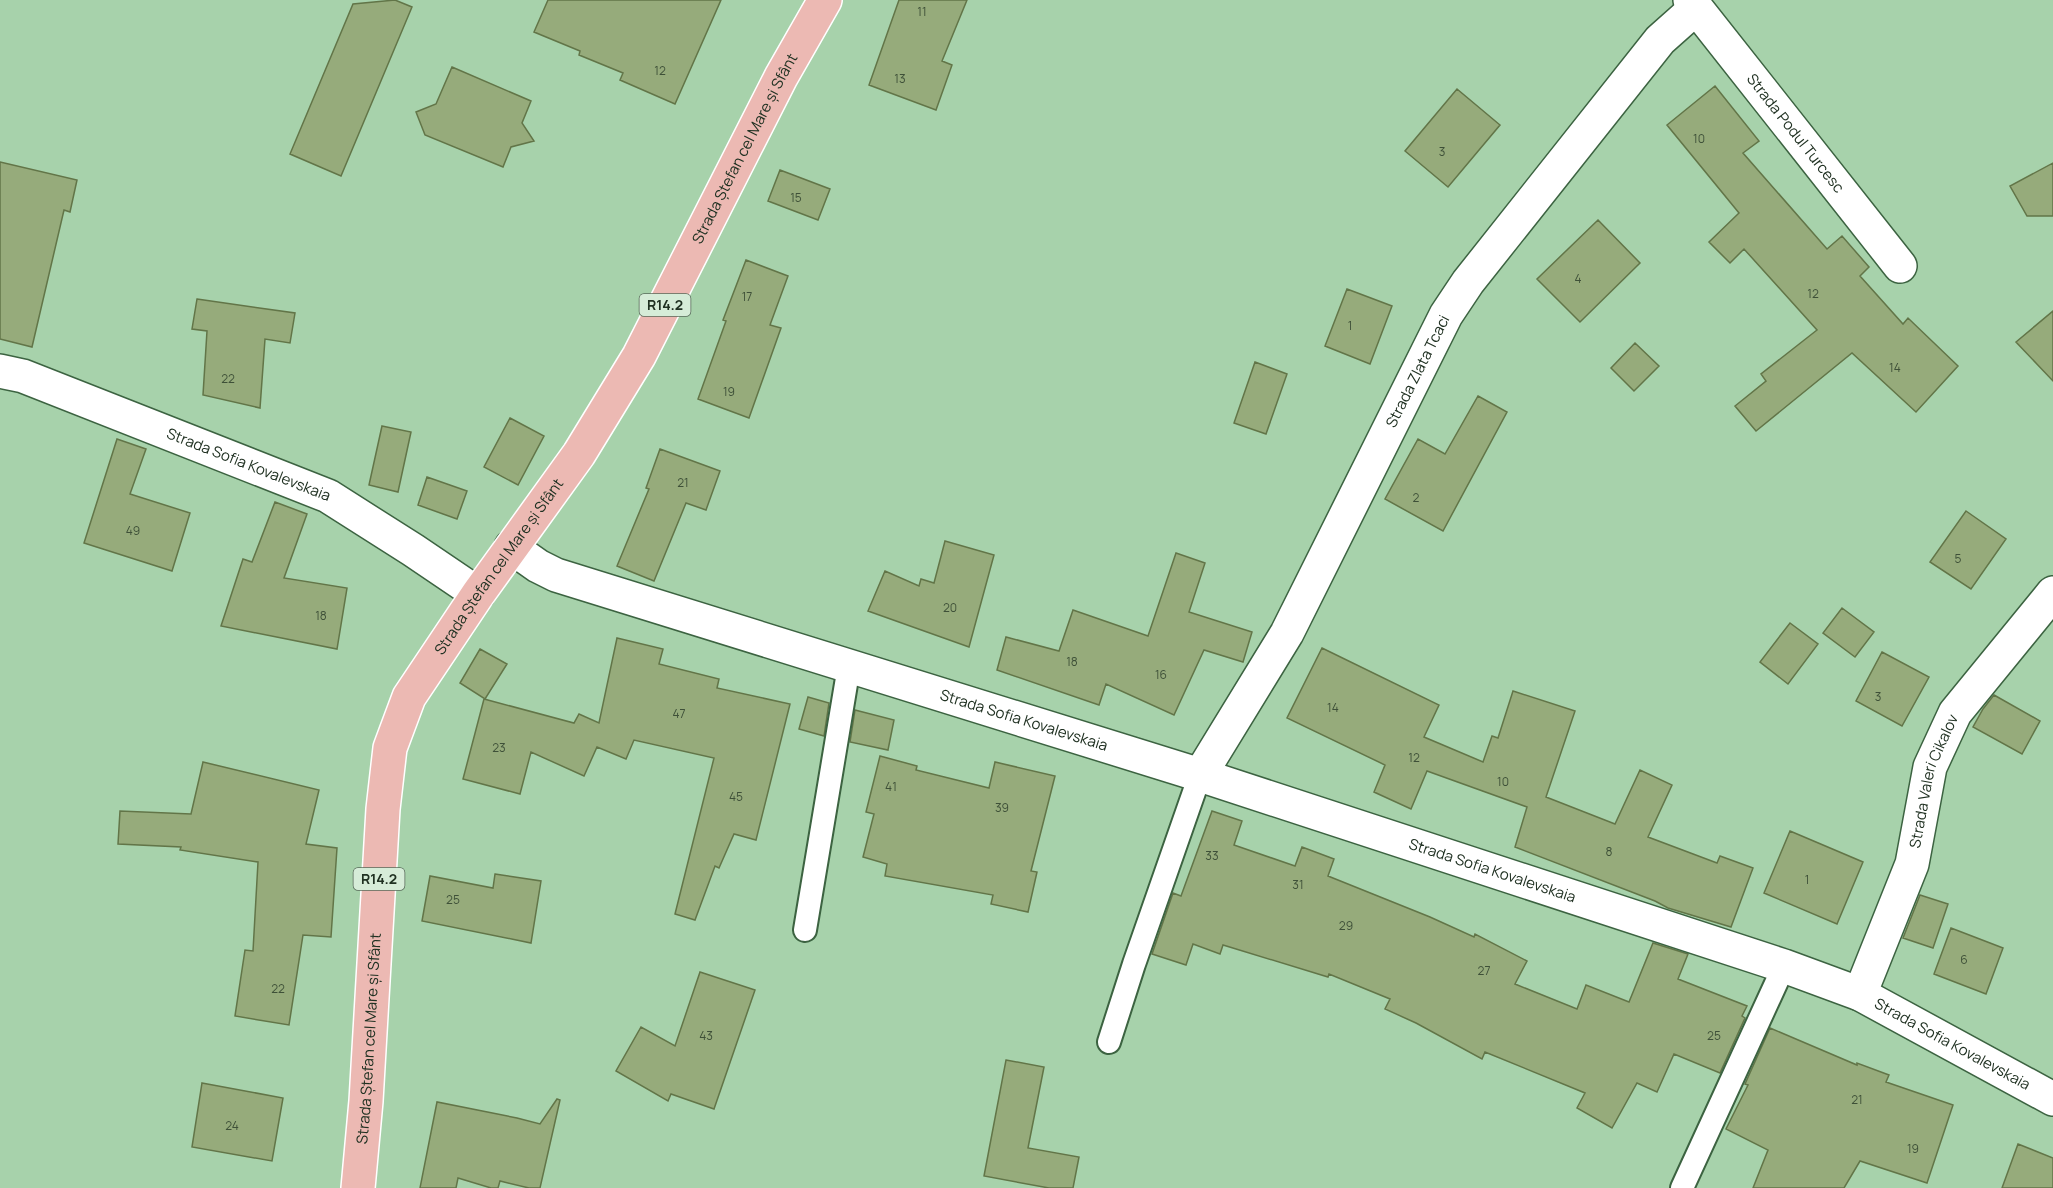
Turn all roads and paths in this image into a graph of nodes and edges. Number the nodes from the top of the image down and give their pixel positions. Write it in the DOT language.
graph roads {
  1 [pos="825,0"];
  2 [pos="1693,4"];
  3 [pos="1900,266"];
  4 [pos="0,371"];
  5 [pos="511,548"];
  6 [pos="2053,593"];
  7 [pos="477,594"];
  8 [pos="849,666"];
  9 [pos="1200,775"];
  10 [pos="805,930"];
  11 [pos="1784,966"];
  12 [pos="1860,994"];
  13 [pos="1109,1042"];
  14 [pos="2053,1099"];
  15 [pos="358,1188"];
  16 [pos="1682,1188"];
  1 -- 5 [label="main road, Strada Ștefan cel Mare și Sfânt / R14.2"];
  2 -- 3 [label="street, Strada Podul Turcesc"];
  2 -- 9 [label="street, Strada Zlata Tcaci"];
  4 -- 7 [label="street, Strada Sofia Kovalevskaia"];
  5 -- 7 [label="main road, Strada Ștefan cel Mare și Sfânt / R14.2"];
  5 -- 8 [label="street, Strada Sofia Kovalevskaia"];
  6 -- 12 [label="street, Strada Valeri Cikalov"];
  7 -- 15 [label="main road, Strada Ștefan cel Mare și Sfânt / R14.2"];
  8 -- 9 [label="street, Strada Sofia Kovalevskaia"];
  8 -- 10 [label="lane"];
  9 -- 11 [label="street, Strada Sofia Kovalevskaia"];
  9 -- 13 [label="lane"];
  11 -- 12 [label="street, Strada Sofia Kovalevskaia"];
  11 -- 16 [label="lane"];
  12 -- 14 [label="street, Strada Sofia Kovalevskaia"];
}
